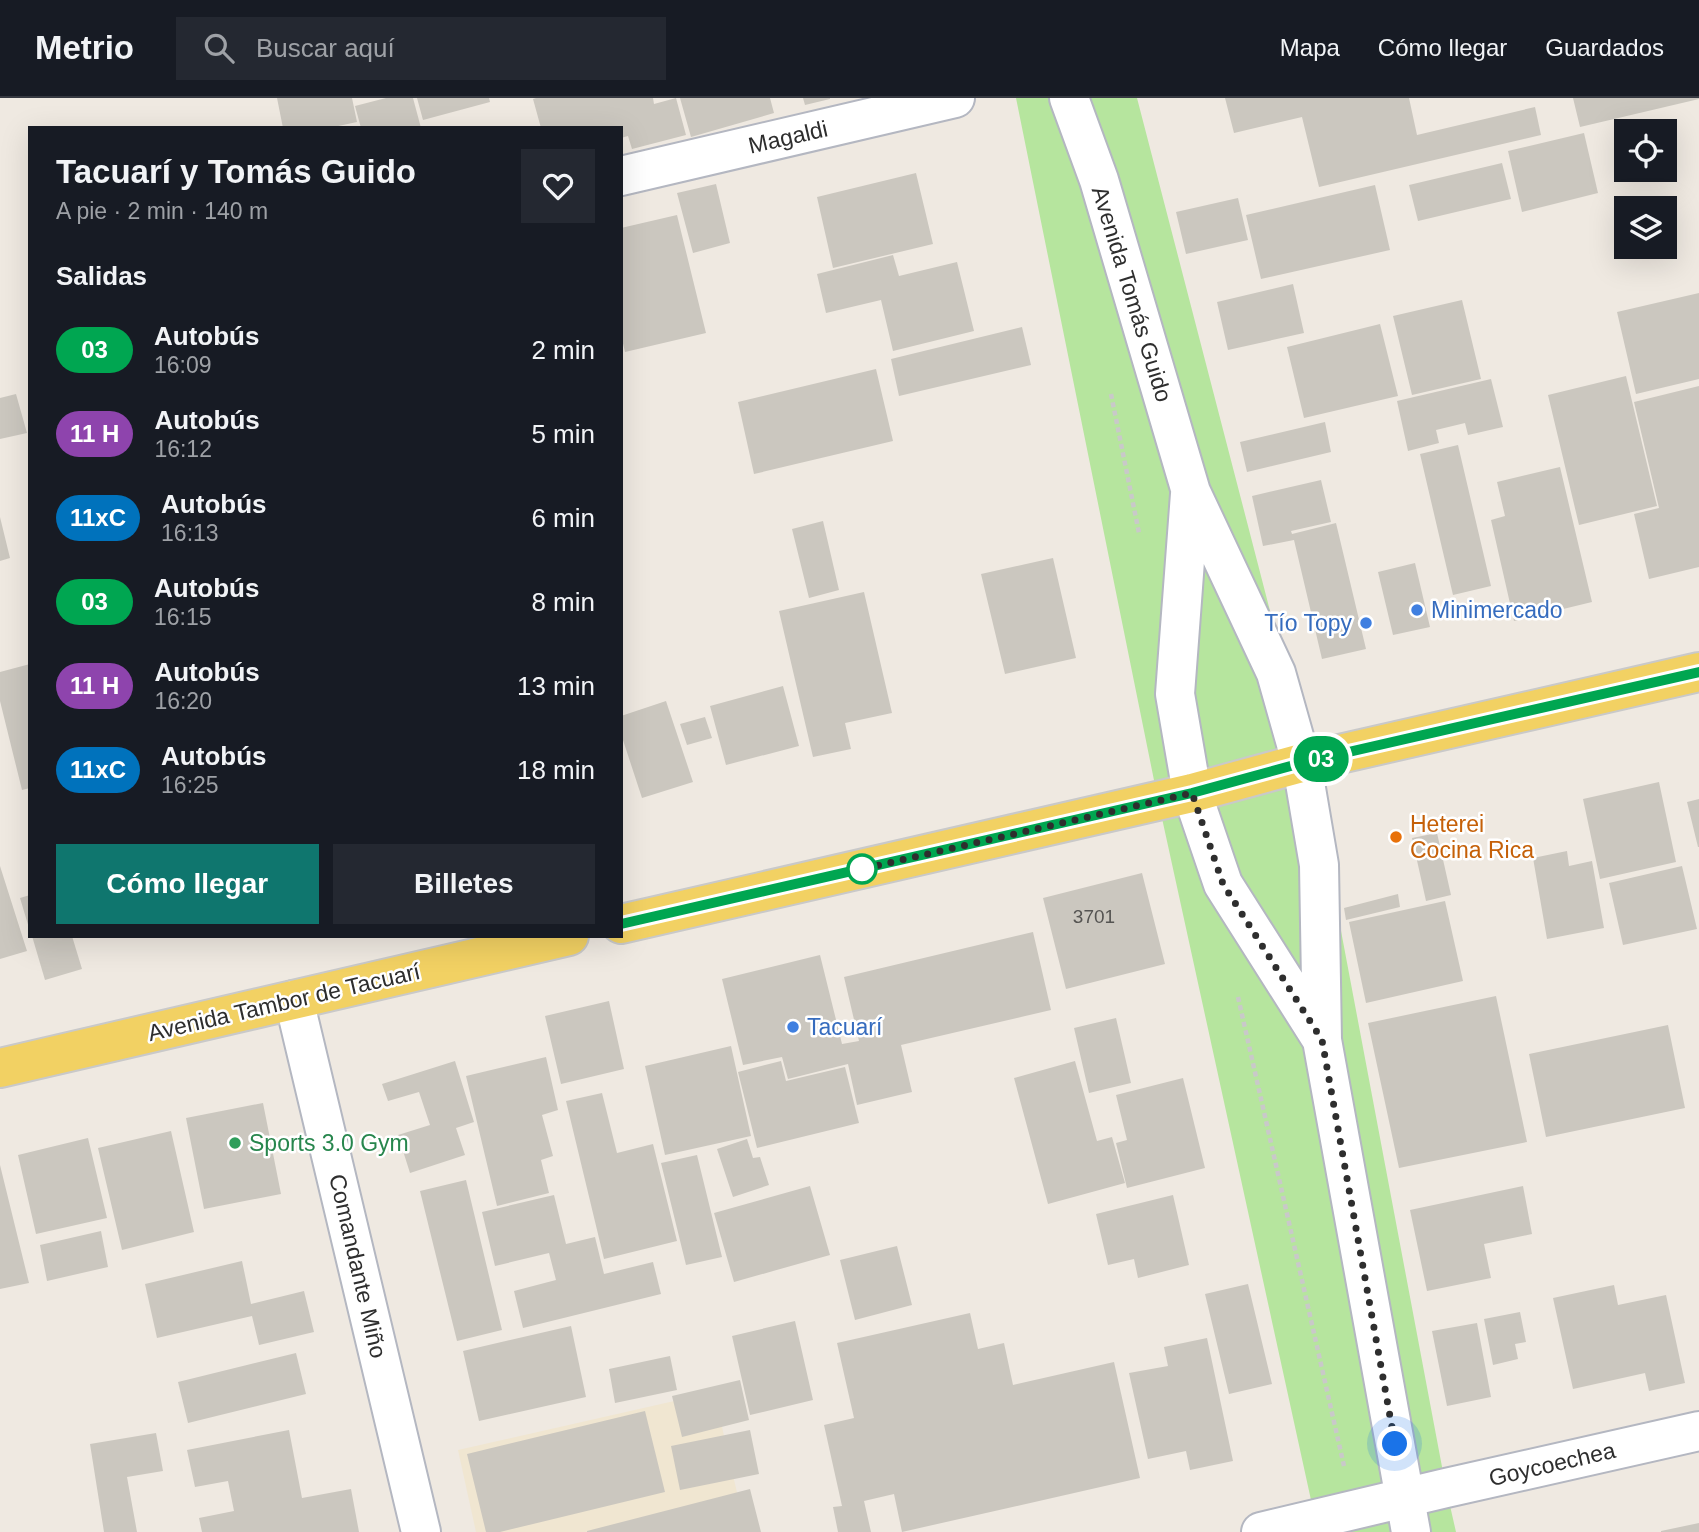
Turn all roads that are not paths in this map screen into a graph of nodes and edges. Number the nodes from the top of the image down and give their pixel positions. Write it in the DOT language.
graph roads {
  1 [pos="955,98"];
  2 [pos="1069,98"];
  3 [pos="623,176"];
  4 [pos="1191,492"];
  5 [pos="1699,672"];
  6 [pos="1302,765"];
  7 [pos="1192,793"];
  8 [pos="623,924"];
  9 [pos="560,938"];
  10 [pos="294,1000"];
  11 [pos="1322,1040"];
  12 [pos="0,1068"];
  13 [pos="1699,1431"];
  14 [pos="1408,1515"];
  15 [pos="421,1532"];
  16 [pos="1261,1532"];
  1 -- 3 [label="main road, Magaldi"];
  2 -- 4 [label="main road, Avenida Tomás Guido"];
  4 -- 6 [label="main road, Avenida Tomás Guido"];
  4 -- 7 [label="main road, Avenida Tomás Guido"];
  5 -- 6 [label="main road"];
  6 -- 7 [label="main road"];
  6 -- 11 [label="main road, Avenida Tomás Guido"];
  7 -- 8 [label="main road"];
  7 -- 11 [label="main road, Avenida Tomás Guido"];
  9 -- 10 [label="main road, Avenida Tambor de Tacuarí"];
  10 -- 12 [label="main road, Avenida Tambor de Tacuarí"];
  10 -- 15 [label="main road, Comandante Miño"];
  11 -- 14 [label="main road, Avenida Tomás Guido"];
  13 -- 14 [label="main road, Goycoechea"];
  14 -- 16 [label="main road, Goycoechea"];
}
